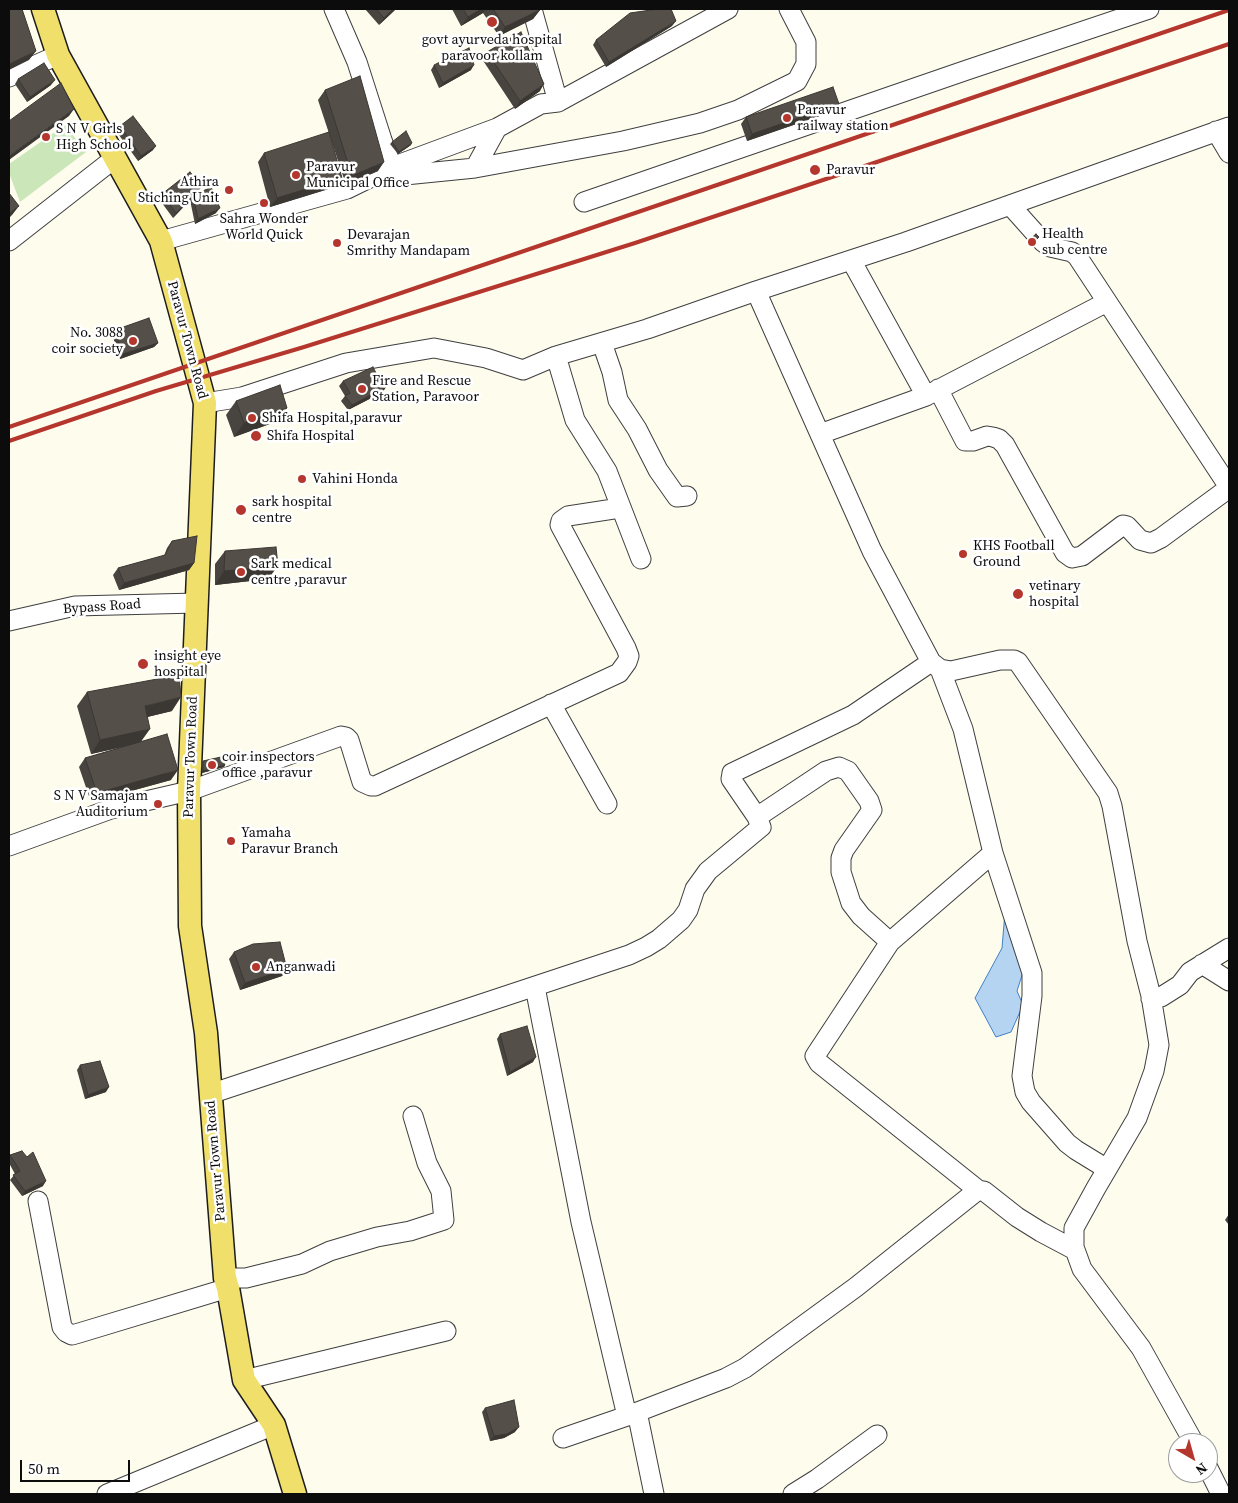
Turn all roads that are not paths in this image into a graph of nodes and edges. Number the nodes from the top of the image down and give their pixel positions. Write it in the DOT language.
graph roads {
  1 [pos="43,9"];
  2 [pos="334,9"];
  3 [pos="532,9"];
  4 [pos="728,9"];
  5 [pos="789,9"];
  6 [pos="1149,9"];
  7 [pos="58,55"];
  8 [pos="9,77"];
  9 [pos="558,102"];
  10 [pos="497,128"];
  11 [pos="1223,129"];
  12 [pos="1229,153"];
  13 [pos="115,158"];
  14 [pos="392,167"];
  15 [pos="475,168"];
  16 [pos="584,202"];
  17 [pos="1010,205"];
  18 [pos="9,241"];
  19 [pos="161,241"];
  20 [pos="851,260"];
  21 [pos="756,291"];
  22 [pos="1107,302"];
  23 [pos="602,343"];
  24 [pos="556,356"];
  25 [pos="932,393"];
  26 [pos="204,403"];
  27 [pos="820,434"];
  28 [pos="1229,488"];
  29 [pos="687,496"];
  30 [pos="620,508"];
  31 [pos="641,558"];
  32 [pos="197,603"];
  33 [pos="9,621"];
  34 [pos="935,666"];
  35 [pos="551,704"];
  36 [pos="189,791"];
  37 [pos="607,804"];
  38 [pos="757,817"];
  39 [pos="9,846"];
  40 [pos="993,853"];
  41 [pos="890,942"];
  42 [pos="1229,948"];
  43 [pos="1202,964"];
  44 [pos="1229,981"];
  45 [pos="535,987"];
  46 [pos="1151,999"];
  47 [pos="210,1094"];
  48 [pos="413,1116"];
  49 [pos="1107,1169"];
  50 [pos="978,1190"];
  51 [pos="38,1201"];
  52 [pos="1075,1250"];
  53 [pos="226,1283"];
  54 [pos="446,1330"];
  55 [pos="244,1380"];
  56 [pos="632,1414"];
  57 [pos="274,1425"];
  58 [pos="1188,1433"];
  59 [pos="877,1435"];
  60 [pos="563,1438"];
  61 [pos="107,1494"];
  62 [pos="295,1494"];
  63 [pos="654,1494"];
  64 [pos="793,1494"];
  1 -- 7 [label="main road, Paravur Town Road"];
  2 -- 14 [label="street"];
  3 -- 9 [label="street"];
  4 -- 9 [label="street"];
  5 -- 15 [label="street"];
  6 -- 16 [label="street"];
  7 -- 8 [label="street"];
  7 -- 13 [label="main road, Paravur Town Road"];
  9 -- 10 [label="street"];
  10 -- 14 [label="street"];
  10 -- 15 [label="street"];
  11 -- 12 [label="street"];
  11 -- 17 [label="street"];
  13 -- 18 [label="street"];
  13 -- 19 [label="main road, Paravur Town Road"];
  14 -- 15 [label="street"];
  14 -- 19 [label="street"];
  17 -- 20 [label="street"];
  17 -- 22 [label="street"];
  19 -- 26 [label="main road, Paravur Town Road"];
  20 -- 21 [label="street"];
  20 -- 25 [label="street"];
  21 -- 23 [label="street"];
  21 -- 27 [label="street"];
  22 -- 25 [label="street"];
  22 -- 28 [label="street"];
  23 -- 24 [label="street"];
  23 -- 29 [label="street"];
  24 -- 26 [label="street"];
  24 -- 30 [label="street"];
  25 -- 27 [label="street"];
  25 -- 28 [label="street"];
  26 -- 32 [label="main road, Paravur Town Road"];
  27 -- 34 [label="street"];
  30 -- 31 [label="street"];
  30 -- 35 [label="street"];
  32 -- 33 [label="street, Bypass Road"];
  32 -- 36 [label="main road, Paravur Town Road"];
  34 -- 38 [label="street"];
  34 -- 40 [label="street"];
  34 -- 46 [label="street"];
  35 -- 36 [label="street"];
  35 -- 37 [label="street"];
  36 -- 39 [label="street"];
  36 -- 47 [label="main road, Paravur Town Road"];
  38 -- 41 [label="street"];
  38 -- 45 [label="street"];
  40 -- 41 [label="street"];
  40 -- 49 [label="street"];
  41 -- 50 [label="street"];
  42 -- 43 [label="street"];
  43 -- 44 [label="street"];
  43 -- 46 [label="street"];
  45 -- 47 [label="street"];
  45 -- 56 [label="street"];
  46 -- 49 [label="street"];
  47 -- 53 [label="main road, Paravur Town Road"];
  48 -- 53 [label="street"];
  49 -- 52 [label="street"];
  50 -- 52 [label="street"];
  50 -- 56 [label="street"];
  51 -- 53 [label="street"];
  52 -- 58 [label="street"];
  53 -- 55 [label="main road, Paravur Town Road"];
  54 -- 55 [label="street"];
  55 -- 57 [label="main road, Paravur Town Road"];
  56 -- 60 [label="street"];
  56 -- 63 [label="street"];
  57 -- 61 [label="street"];
  57 -- 62 [label="main road, Paravur Town Road"];
  59 -- 64 [label="street"];
}
